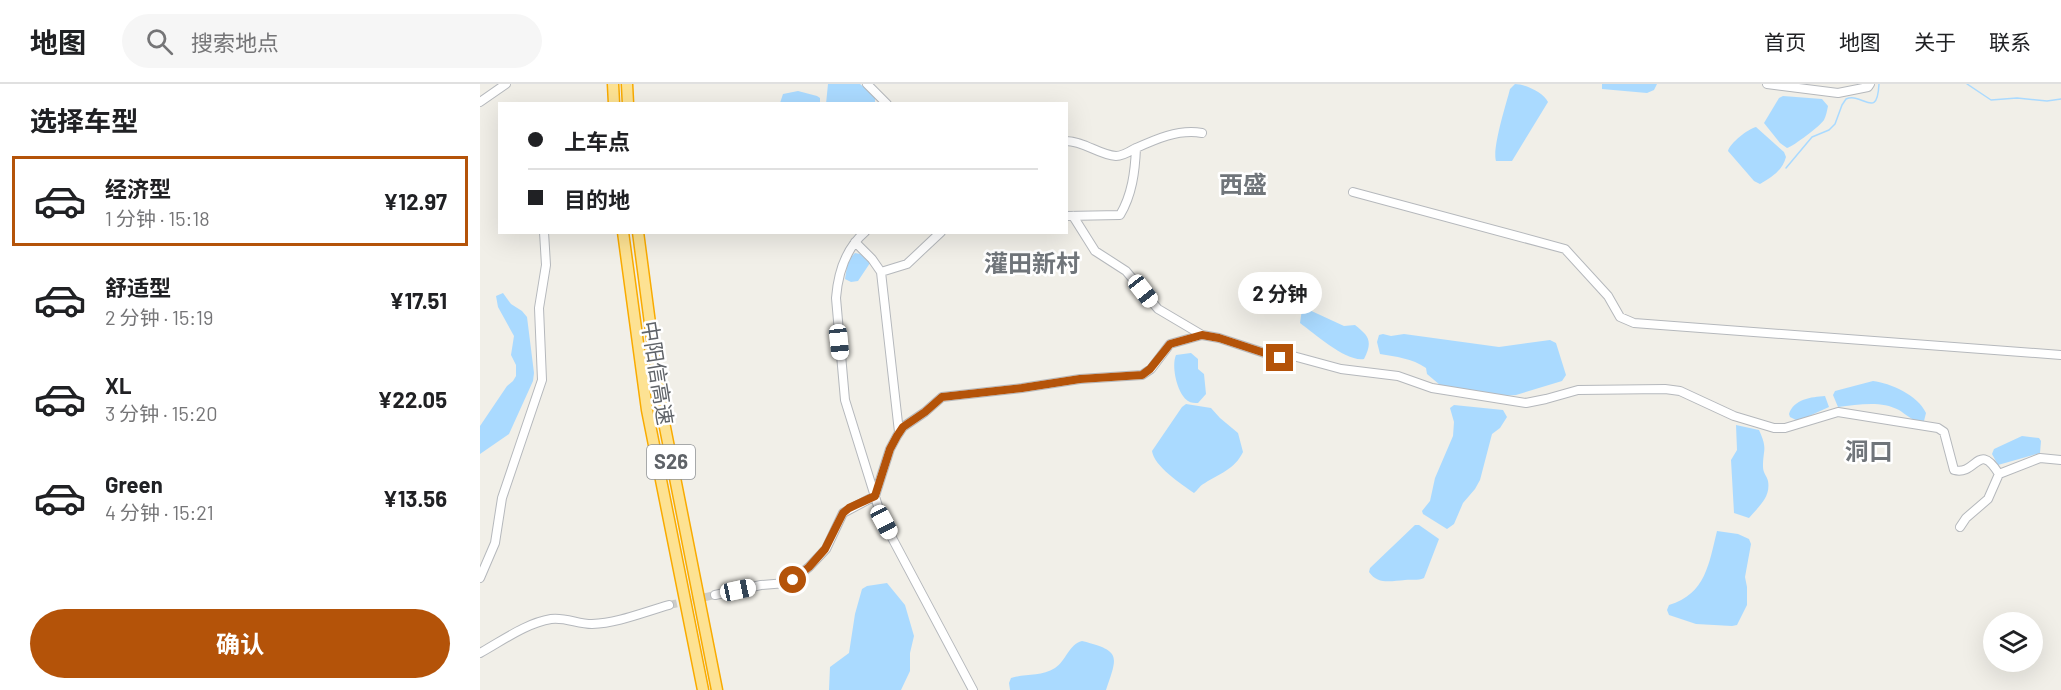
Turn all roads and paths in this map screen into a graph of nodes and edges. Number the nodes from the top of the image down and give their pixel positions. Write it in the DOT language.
graph roads {
  1 [pos="506,84"];
  2 [pos="613,84"];
  3 [pos="627,84"];
  4 [pos="867,84"];
  5 [pos="1767,84"];
  6 [pos="1870,84"];
  7 [pos="480,102"];
  8 [pos="614,102"];
  9 [pos="628,102"];
  10 [pos="885,102"];
  11 [pos="1202,133"];
  12 [pos="1068,141"];
  13 [pos="1136,148"];
  14 [pos="1353,192"];
  15 [pos="1070,216"];
  16 [pos="544,234"];
  17 [pos="623,234"];
  18 [pos="638,234"];
  19 [pos="863,234"];
  20 [pos="939,234"];
  21 [pos="855,242"];
  22 [pos="881,272"];
  23 [pos="1202,335"];
  24 [pos="2061,355"];
  25 [pos="900,432"];
  26 [pos="2061,460"];
  27 [pos="1999,474"];
  28 [pos="875,496"];
  29 [pos="1960,527"];
  30 [pos="480,578"];
  31 [pos="715,595"];
  32 [pos="669,605"];
  33 [pos="480,653"];
  34 [pos="703,690"];
  35 [pos="717,690"];
  36 [pos="973,690"];
  1 -- 7 [label="street"];
  2 -- 8 [label="highway"];
  3 -- 9 [label="highway"];
  4 -- 10 [label="street"];
  5 -- 6 [label="street"];
  11 -- 13 [label="street"];
  12 -- 13 [label="street"];
  13 -- 15 [label="street"];
  14 -- 24 [label="street"];
  15 -- 23 [label="street"];
  16 -- 30 [label="street"];
  17 -- 34 [label="highway, 中阳信高速 / S26"];
  18 -- 35 [label="highway, 中阳信高速 / S26"];
  19 -- 21 [label="street"];
  20 -- 22 [label="street"];
  21 -- 22 [label="street"];
  21 -- 28 [label="street"];
  22 -- 25 [label="street"];
  23 -- 25 [label="street"];
  23 -- 27 [label="street"];
  25 -- 28 [label="street"];
  26 -- 27 [label="street"];
  27 -- 29 [label="street"];
  28 -- 31 [label="street"];
  28 -- 36 [label="street"];
  32 -- 33 [label="street"];
}
